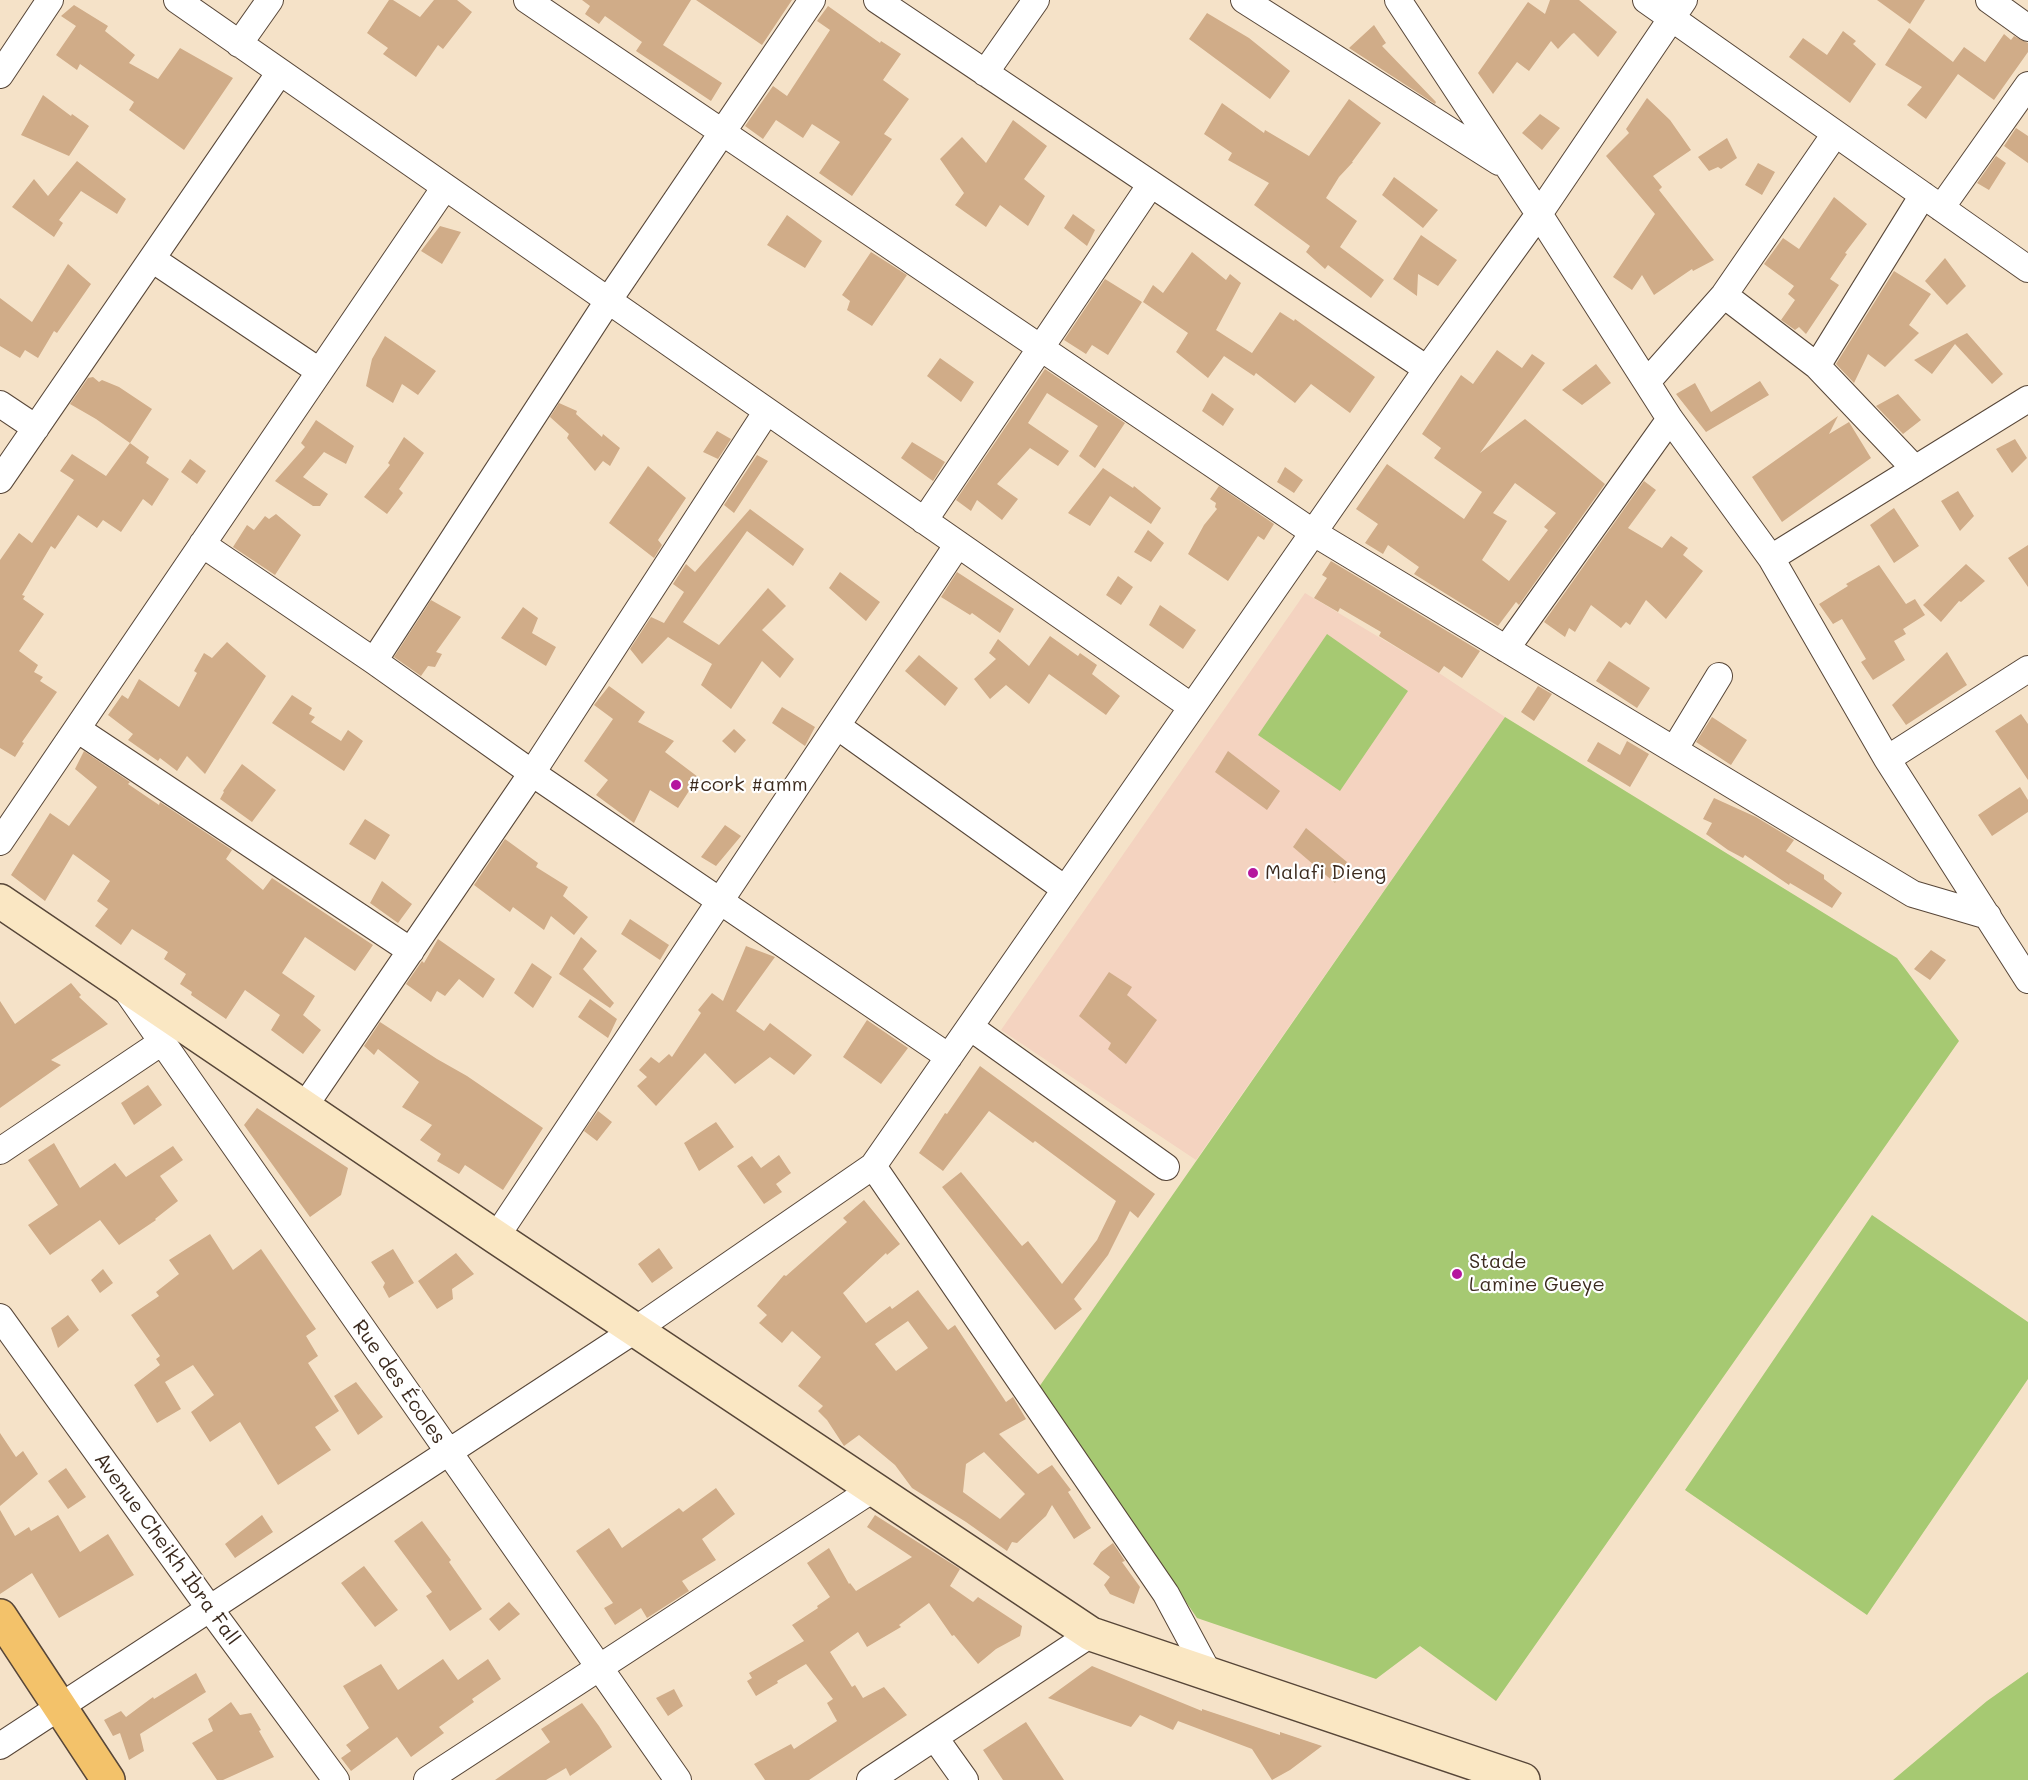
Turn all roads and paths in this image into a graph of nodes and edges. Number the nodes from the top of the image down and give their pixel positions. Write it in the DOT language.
graph roads {
  1 [pos="50,0"];
  2 [pos="177,0"];
  3 [pos="270,0"];
  4 [pos="527,0"];
  5 [pos="812,0"];
  6 [pos="877,0"];
  7 [pos="1036,0"];
  8 [pos="1244,0"];
  9 [pos="1398,0"];
  10 [pos="1646,0"];
  11 [pos="1989,0"];
  12 [pos="1678,9"];
  13 [pos="2028,28"];
  14 [pos="239,44"];
  15 [pos="280,72"];
  16 [pos="985,73"];
  17 [pos="0,75"];
  18 [pos="2028,85"];
  19 [pos="722,132"];
  20 [pos="1835,134"];
  21 [pos="1508,168"];
  22 [pos="1151,184"];
  23 [pos="445,187"];
  24 [pos="1932,202"];
  25 [pos="1539,214"];
  26 [pos="152,259"];
  27 [pos="2028,269"];
  28 [pos="1724,295"];
  29 [pos="608,301"];
  30 [pos="1041,347"];
  31 [pos="1817,366"];
  32 [pos="1427,369"];
  33 [pos="319,371"];
  34 [pos="1647,382"];
  35 [pos="2028,399"];
  36 [pos="0,404"];
  37 [pos="767,411"];
  38 [pos="1670,418"];
  39 [pos="36,428"];
  40 [pos="1915,469"];
  41 [pos="0,480"];
  42 [pos="924,521"];
  43 [pos="1314,533"];
  44 [pos="202,544"];
  45 [pos="958,544"];
  46 [pos="1771,558"];
  47 [pos="1506,649"];
  48 [pos="374,661"];
  49 [pos="2028,669"];
  50 [pos="1719,676"];
  51 [pos="1192,707"];
  52 [pos="837,726"];
  53 [pos="77,729"];
  54 [pos="1674,750"];
  55 [pos="1887,759"];
  56 [pos="532,773"];
  57 [pos="0,842"];
  58 [pos="1065,889"];
  59 [pos="0,901"];
  60 [pos="722,901"];
  61 [pos="1988,916"];
  62 [pos="411,951"];
  63 [pos="2028,980"];
  64 [pos="121,983"];
  65 [pos="970,1027"];
  66 [pos="162,1042"];
  67 [pos="949,1057"];
  68 [pos="304,1107"];
  69 [pos="0,1151"];
  70 [pos="873,1166"];
  71 [pos="1166,1167"];
  72 [pos="496,1237"];
  73 [pos="0,1317"];
  74 [pos="635,1330"];
  75 [pos="448,1452"];
  76 [pos="873,1489"];
  77 [pos="210,1609"];
  78 [pos="0,1616"];
  79 [pos="1090,1634"];
  80 [pos="599,1667"];
  81 [pos="1209,1674"];
  82 [pos="60,1707"];
  83 [pos="935,1738"];
  84 [pos="0,1746"];
  85 [pos="108,1780"];
  86 [pos="336,1780"];
  87 [pos="426,1780"];
  88 [pos="678,1780"];
  89 [pos="870,1780"];
  90 [pos="965,1780"];
  91 [pos="1523,1780"];
  1 -- 17 [label="street"];
  2 -- 14 [label="street"];
  3 -- 14 [label="street"];
  4 -- 19 [label="street"];
  5 -- 19 [label="street"];
  6 -- 16 [label="street"];
  7 -- 16 [label="street"];
  8 -- 21 [label="street"];
  9 -- 21 [label="street"];
  10 -- 12 [label="street"];
  11 -- 13 [label="street"];
  12 -- 20 [label="street"];
  12 -- 25 [label="street"];
  14 -- 15 [label="street"];
  15 -- 23 [label="street"];
  15 -- 26 [label="street"];
  16 -- 22 [label="street"];
  18 -- 24 [label="street"];
  19 -- 29 [label="street"];
  19 -- 30 [label="street"];
  20 -- 24 [label="street"];
  20 -- 28 [label="street"];
  21 -- 25 [label="street"];
  22 -- 30 [label="street"];
  22 -- 32 [label="street"];
  23 -- 29 [label="street"];
  23 -- 33 [label="street"];
  24 -- 27 [label="street"];
  24 -- 31 [label="street"];
  25 -- 32 [label="street"];
  25 -- 34 [label="street"];
  26 -- 33 [label="street"];
  26 -- 39 [label="street"];
  28 -- 31 [label="street"];
  28 -- 34 [label="street"];
  29 -- 37 [label="street"];
  29 -- 48 [label="street"];
  30 -- 42 [label="street"];
  30 -- 43 [label="street"];
  31 -- 40 [label="street"];
  32 -- 43 [label="street"];
  33 -- 44 [label="street"];
  34 -- 38 [label="street"];
  35 -- 40 [label="street"];
  36 -- 39 [label="street"];
  37 -- 42 [label="street"];
  37 -- 56 [label="street"];
  38 -- 46 [label="street"];
  38 -- 47 [label="street"];
  39 -- 41 [label="street"];
  40 -- 46 [label="street"];
  42 -- 45 [label="street"];
  43 -- 47 [label="street"];
  43 -- 51 [label="street"];
  44 -- 48 [label="street"];
  44 -- 53 [label="street"];
  45 -- 51 [label="street"];
  45 -- 52 [label="street"];
  46 -- 55 [label="street"];
  47 -- 54 [label="street"];
  48 -- 56 [label="street"];
  49 -- 55 [label="street"];
  50 -- 54 [label="street"];
  51 -- 58 [label="street"];
  52 -- 58 [label="street"];
  52 -- 60 [label="street"];
  53 -- 57 [label="street"];
  53 -- 62 [label="street"];
  54 -- 61 [label="street"];
  55 -- 61 [label="street"];
  56 -- 60 [label="street"];
  56 -- 62 [label="street"];
  58 -- 65 [label="street"];
  59 -- 64 [label="street"];
  60 -- 67 [label="street"];
  60 -- 72 [label="street"];
  61 -- 63 [label="street"];
  62 -- 68 [label="street"];
  64 -- 66 [label="street, Rue des Écoles"];
  64 -- 68 [label="street"];
  65 -- 67 [label="street"];
  65 -- 71 [label="street"];
  66 -- 69 [label="street"];
  66 -- 75 [label="street, Rue des Écoles"];
  67 -- 70 [label="street"];
  68 -- 72 [label="street"];
  70 -- 74 [label="street"];
  70 -- 81 [label="street"];
  72 -- 74 [label="street"];
  73 -- 77 [label="street, Avenue Cheikh Ibra Fall"];
  74 -- 75 [label="street"];
  74 -- 76 [label="street"];
  75 -- 77 [label="street"];
  75 -- 80 [label="street, Rue des Écoles"];
  76 -- 79 [label="street"];
  76 -- 80 [label="street"];
  77 -- 82 [label="street"];
  77 -- 86 [label="street, Avenue Cheikh Ibra Fall"];
  78 -- 82 [label="highway"];
  79 -- 81 [label="street"];
  79 -- 83 [label="street"];
  80 -- 87 [label="street"];
  80 -- 88 [label="street, Rue des Écoles"];
  81 -- 91 [label="street"];
  82 -- 84 [label="street"];
  82 -- 85 [label="highway"];
  83 -- 89 [label="street"];
  83 -- 90 [label="street"];
}
